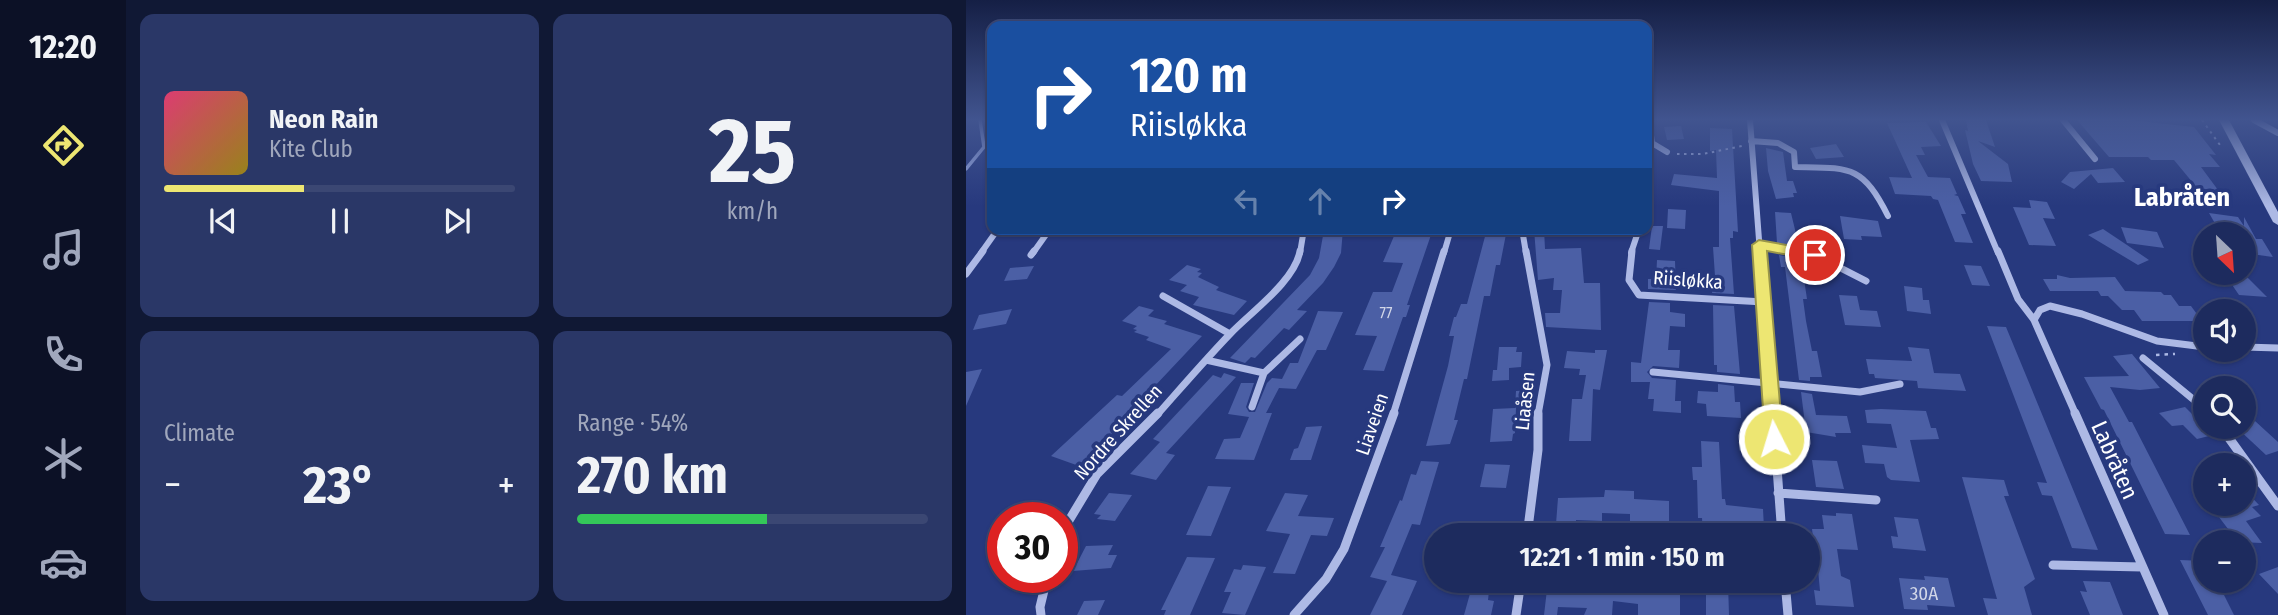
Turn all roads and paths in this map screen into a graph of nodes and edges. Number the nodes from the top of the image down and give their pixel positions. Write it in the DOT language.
graph roads {
  1 [pos="1660,149"];
  2 [pos="1722,149"];
  3 [pos="1751,149"];
  4 [pos="1788,149"];
  5 [pos="1954,149"];
  6 [pos="2087,149"];
  7 [pos="2239,149"];
  8 [pos="1667,152"];
  9 [pos="2095,159"];
  10 [pos="1888,216"];
  11 [pos="2278,222"];
  12 [pos="993,235"];
  13 [pos="1045,235"];
  14 [pos="1303,235"];
  15 [pos="1449,235"];
  16 [pos="1523,235"];
  17 [pos="1637,235"];
  18 [pos="1759,245"];
  19 [pos="1031,254"];
  20 [pos="966,274"];
  21 [pos="1866,281"];
  22 [pos="1163,296"];
  23 [pos="1764,302"];
  24 [pos="2034,320"];
  25 [pos="1230,334"];
  26 [pos="1300,339"];
  27 [pos="2193,346"];
  28 [pos="2256,347"];
  29 [pos="2278,348"];
  30 [pos="2143,358"];
  31 [pos="1206,360"];
  32 [pos="1653,372"];
  33 [pos="1264,373"];
  34 [pos="1770,384"];
  35 [pos="1900,384"];
  36 [pos="2193,400"];
  37 [pos="1252,407"];
  38 [pos="2230,439"];
  39 [pos="1778,492"];
  40 [pos="1876,500"];
  41 [pos="1078,505"];
  42 [pos="2278,506"];
  43 [pos="1529,523"];
  44 [pos="1781,523"];
  45 [pos="2053,565"];
  46 [pos="2142,567"];
  47 [pos="1043,593"];
  48 [pos="1519,593"];
  49 [pos="1786,593"];
  50 [pos="1041,615"];
  51 [pos="1294,615"];
  52 [pos="1516,615"];
  53 [pos="1788,615"];
  54 [pos="2164,615"];
  1 -- 8 [label="street"];
  2 -- 8 [label="path"];
  3 -- 18 [label="street"];
  4 -- 10 [label="street"];
  5 -- 24 [label="street, Labråten"];
  6 -- 9 [label="street"];
  7 -- 11 [label="street"];
  12 -- 20 [label="street"];
  13 -- 19 [label="street"];
  14 -- 25 [label="street, Nordre Skrellen"];
  15 -- 51 [label="street, Liaveien"];
  16 -- 43 [label="street, Liaåsen"];
  17 -- 23 [label="street, Riisløkka"];
  18 -- 21 [label="street"];
  18 -- 23 [label="street"];
  22 -- 25 [label="street"];
  23 -- 34 [label="street"];
  24 -- 27 [label="street"];
  24 -- 46 [label="street, Labråten"];
  25 -- 31 [label="street, Nordre Skrellen"];
  26 -- 33 [label="street"];
  28 -- 29 [label="street"];
  30 -- 36 [label="street"];
  31 -- 33 [label="street"];
  31 -- 41 [label="street, Nordre Skrellen"];
  32 -- 34 [label="street"];
  33 -- 37 [label="street"];
  34 -- 35 [label="street"];
  34 -- 39 [label="street"];
  38 -- 42 [label="street"];
  39 -- 40 [label="street"];
  39 -- 44 [label="street"];
  45 -- 46 [label="street"];
  46 -- 54 [label="street, Labråten"];
  47 -- 50 [label="street"];
  48 -- 52 [label="street"];
  49 -- 53 [label="street"];
}
